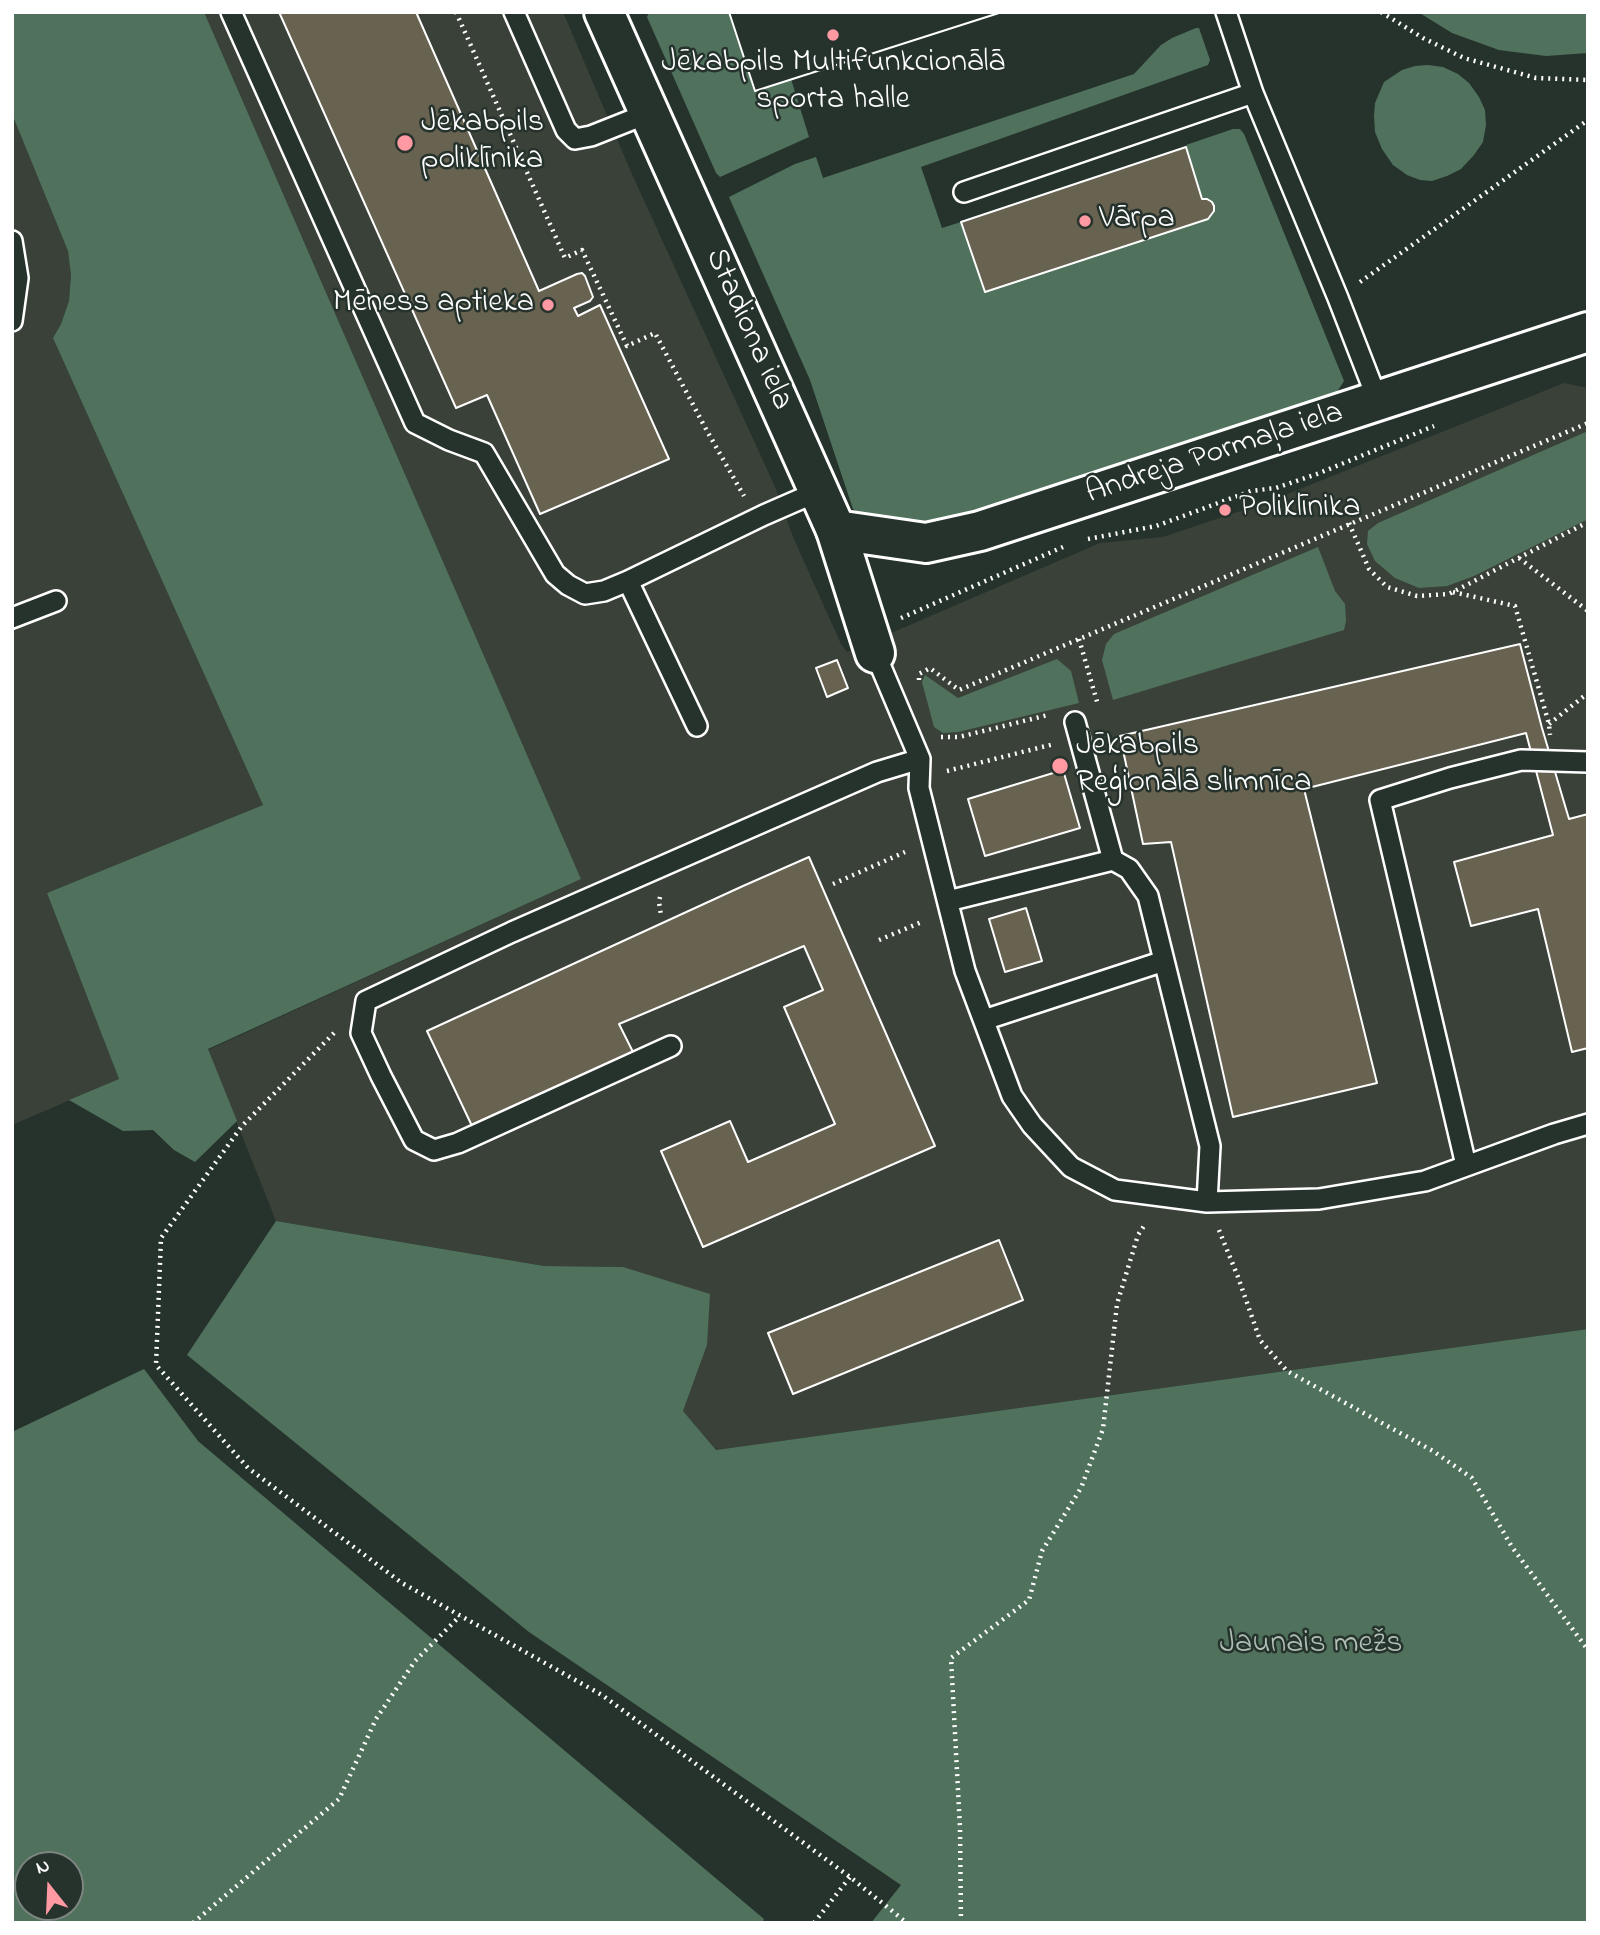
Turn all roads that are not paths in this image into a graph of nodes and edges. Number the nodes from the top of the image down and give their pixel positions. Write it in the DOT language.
graph roads {
  1 [pos="230,12"];
  2 [pos="514,12"];
  3 [pos="604,12"];
  4 [pos="1226,12"];
  5 [pos="1252,93"];
  6 [pos="649,113"];
  7 [pos="964,192"];
  8 [pos="12,241"];
  9 [pos="12,321"];
  10 [pos="1588,332"];
  11 [pos="1378,401"];
  12 [pos="819,491"];
  13 [pos="836,530"];
  14 [pos="628,581"];
  15 [pos="56,601"];
  16 [pos="12,618"];
  17 [pos="871,642"];
  18 [pos="1073,714"];
  19 [pos="697,726"];
  20 [pos="920,759"];
  21 [pos="1588,762"];
  22 [pos="1113,860"];
  23 [pos="949,905"];
  24 [pos="1164,961"];
  25 [pos="984,1020"];
  26 [pos="671,1046"];
  27 [pos="1588,1124"];
  28 [pos="1466,1166"];
  29 [pos="1208,1202"];
  1 -- 14 [label="lane"];
  2 -- 6 [label="lane"];
  3 -- 6 [label="street, Stadiona iela"];
  4 -- 5 [label="lane"];
  5 -- 7 [label="lane"];
  5 -- 11 [label="lane"];
  6 -- 12 [label="street, Stadiona iela"];
  8 -- 9 [label="lane"];
  10 -- 11 [label="street, Andreja Pormaļa iela"];
  11 -- 13 [label="street, Andreja Pormaļa iela"];
  12 -- 13 [label="street, Stadiona iela"];
  12 -- 14 [label="lane"];
  13 -- 17 [label="street, Stadiona iela"];
  14 -- 19 [label="lane"];
  15 -- 16 [label="lane"];
  17 -- 20 [label="lane"];
  18 -- 22 [label="lane"];
  20 -- 23 [label="lane"];
  20 -- 26 [label="lane"];
  21 -- 28 [label="lane"];
  22 -- 23 [label="lane"];
  22 -- 24 [label="lane"];
  23 -- 25 [label="lane"];
  24 -- 25 [label="lane"];
  24 -- 29 [label="lane"];
  25 -- 29 [label="lane"];
  27 -- 28 [label="lane"];
  28 -- 29 [label="lane"];
}
